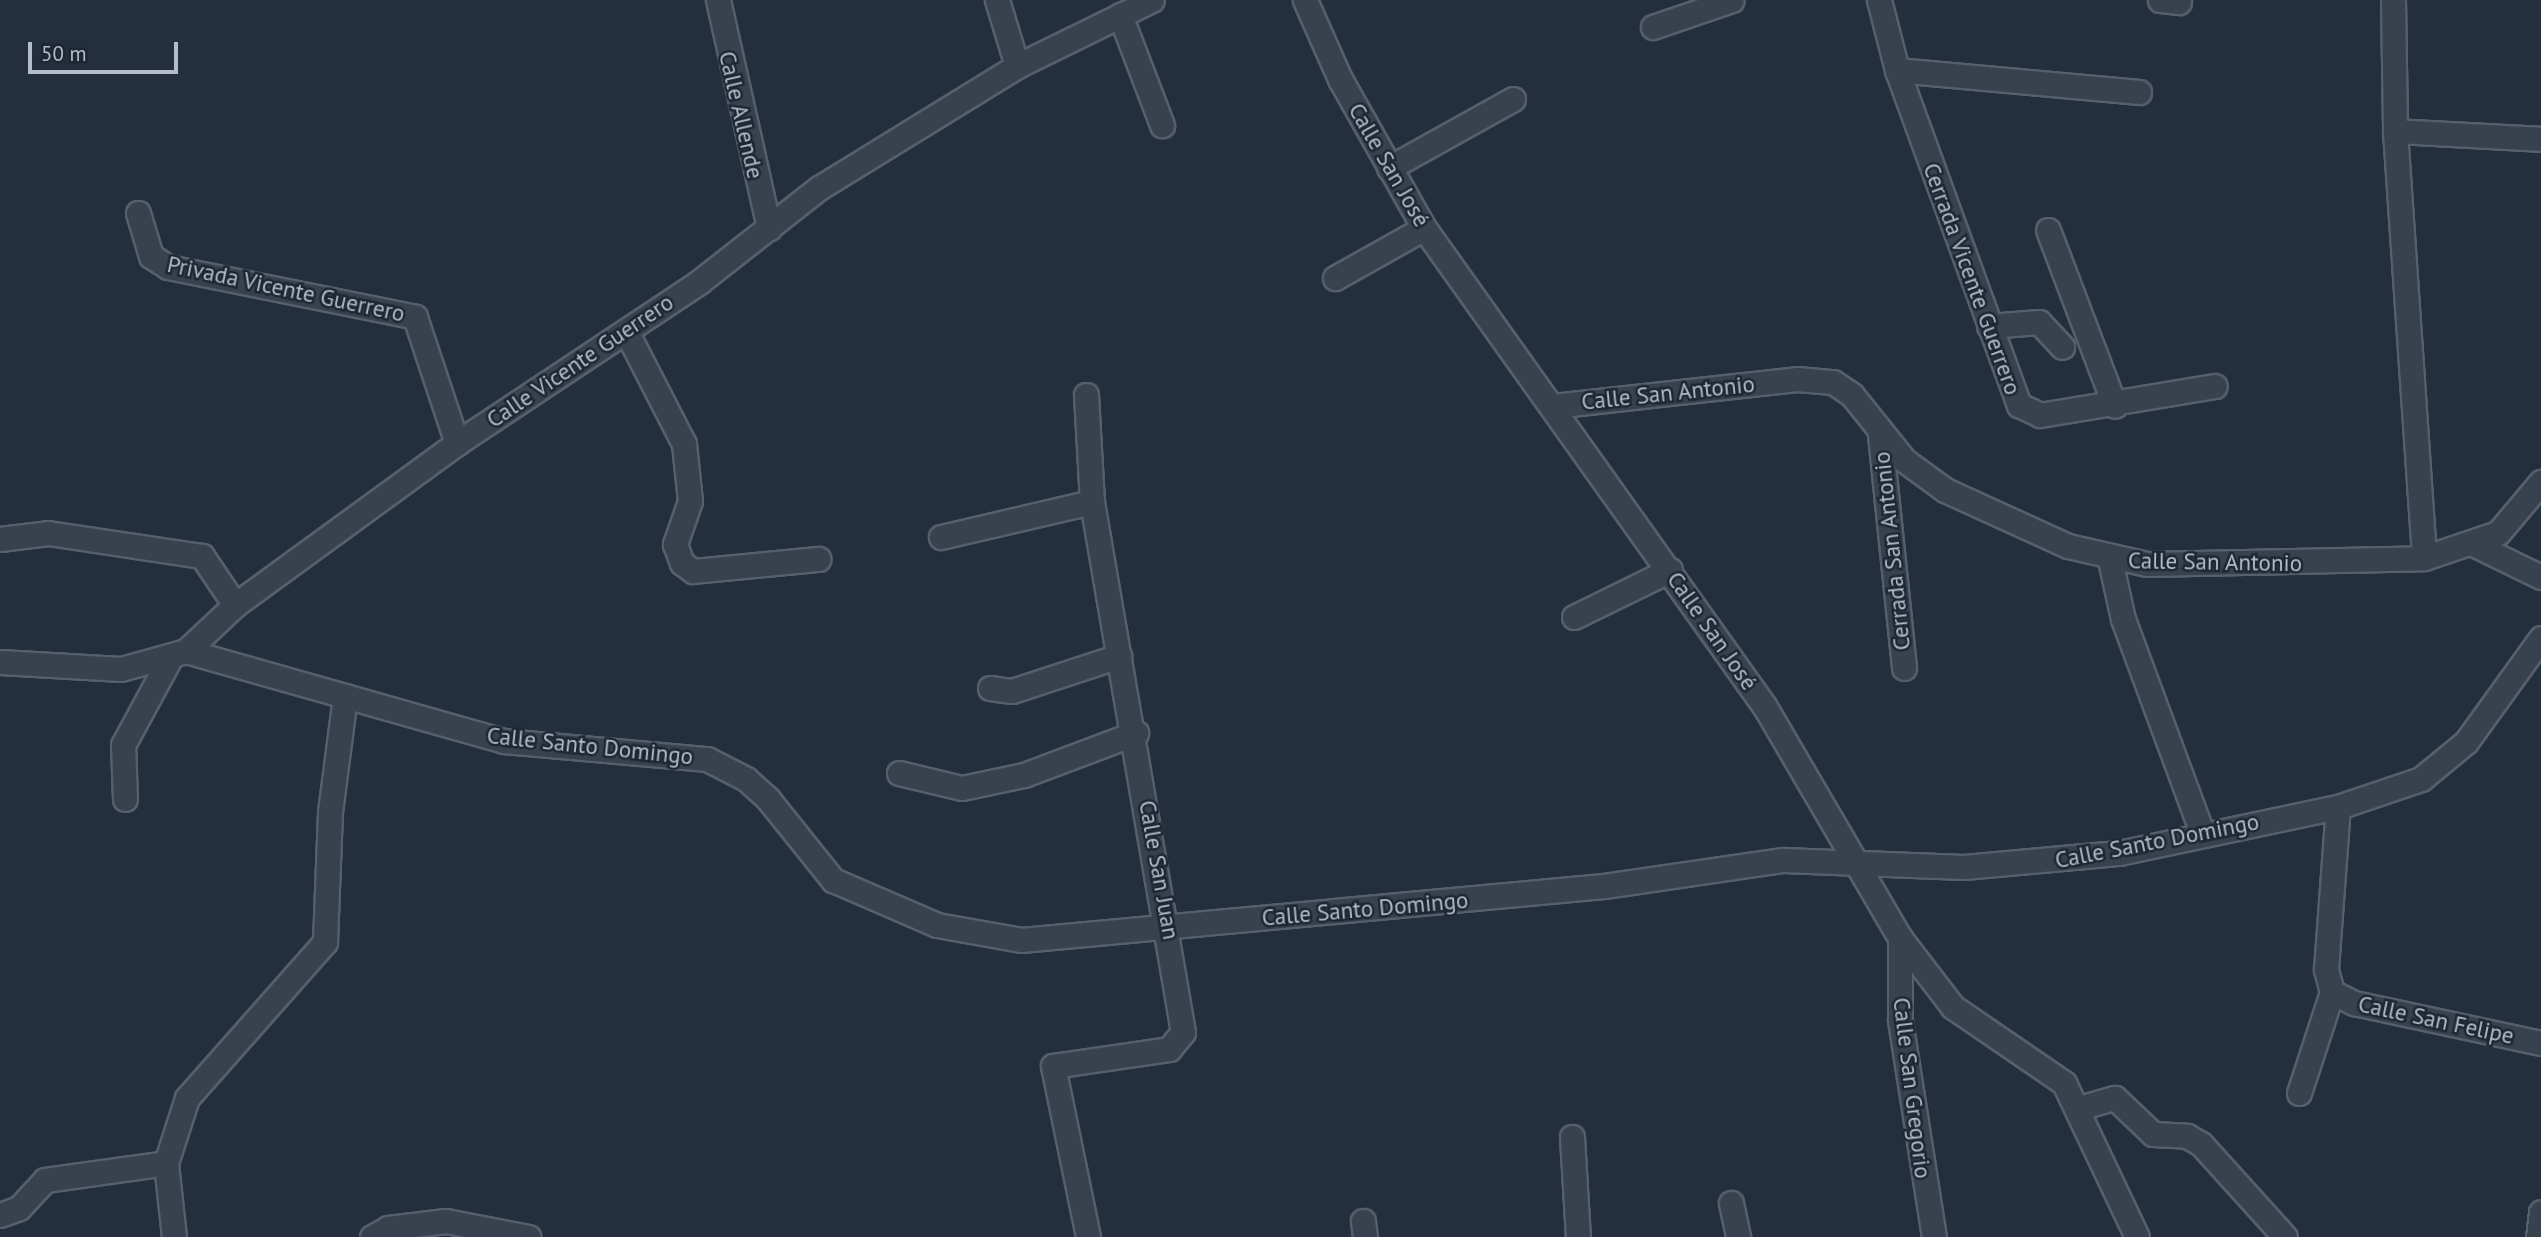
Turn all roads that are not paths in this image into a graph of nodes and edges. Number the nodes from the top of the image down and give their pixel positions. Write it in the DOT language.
graph roads {
  1 [pos="718,0"];
  2 [pos="996,0"];
  3 [pos="1152,0"];
  4 [pos="1305,0"];
  5 [pos="1732,0"];
  6 [pos="1879,0"];
  7 [pos="2396,3"];
  8 [pos="1120,15"];
  9 [pos="1653,27"];
  10 [pos="1017,66"];
  11 [pos="1897,70"];
  12 [pos="2139,92"];
  13 [pos="1513,99"];
  14 [pos="1162,125"];
  15 [pos="2395,131"];
  16 [pos="2541,139"];
  17 [pos="1389,168"];
  18 [pos="138,213"];
  19 [pos="769,228"];
  20 [pos="1424,228"];
  21 [pos="2048,230"];
  22 [pos="1335,278"];
  23 [pos="1989,326"];
  24 [pos="626,331"];
  25 [pos="2062,347"];
  26 [pos="2215,386"];
  27 [pos="1086,395"];
  28 [pos="1553,406"];
  29 [pos="2115,406"];
  30 [pos="1880,435"];
  31 [pos="457,443"];
  32 [pos="2541,482"];
  33 [pos="1092,502"];
  34 [pos="941,537"];
  35 [pos="0,539"];
  36 [pos="2475,545"];
  37 [pos="2424,558"];
  38 [pos="818,559"];
  39 [pos="2110,560"];
  40 [pos="1670,570"];
  41 [pos="2541,577"];
  42 [pos="235,606"];
  43 [pos="1574,617"];
  44 [pos="2541,638"];
  45 [pos="177,655"];
  46 [pos="1119,656"];
  47 [pos="0,662"];
  48 [pos="1904,667"];
  49 [pos="989,688"];
  50 [pos="345,696"];
  51 [pos="1136,733"];
  52 [pos="899,773"];
  53 [pos="125,799"];
  54 [pos="2339,807"];
  55 [pos="2202,832"];
  56 [pos="1858,859"];
  57 [pos="1169,926"];
  58 [pos="1900,938"];
  59 [pos="2332,992"];
  60 [pos="2541,1043"];
  61 [pos="2299,1093"];
  62 [pos="2079,1108"];
  63 [pos="1572,1137"];
  64 [pos="166,1163"];
  65 [pos="1731,1203"];
  66 [pos="2541,1212"];
  67 [pos="0,1215"];
  68 [pos="174,1237"];
  69 [pos="372,1237"];
  70 [pos="528,1237"];
  71 [pos="1088,1237"];
  72 [pos="1578,1237"];
  73 [pos="1738,1237"];
  74 [pos="1934,1237"];
  75 [pos="2137,1237"];
  76 [pos="2285,1237"];
  77 [pos="2538,1237"];
  1 -- 19 [label="street, Calle Allende"];
  2 -- 10 [label="street"];
  3 -- 8 [label="street, Calle Vicente Guerrero"];
  4 -- 17 [label="street, Calle San José"];
  5 -- 9 [label="street"];
  6 -- 11 [label="street, Cerrada Vicente Guerrero"];
  7 -- 15 [label="street"];
  8 -- 10 [label="street, Calle Vicente Guerrero"];
  8 -- 14 [label="street"];
  10 -- 19 [label="street, Calle Vicente Guerrero"];
  11 -- 12 [label="street"];
  11 -- 23 [label="street, Cerrada Vicente Guerrero"];
  13 -- 17 [label="street"];
  15 -- 16 [label="street"];
  15 -- 37 [label="street"];
  17 -- 20 [label="street, Calle San José"];
  18 -- 31 [label="street, Privada Vicente Guerrero"];
  19 -- 24 [label="street, Calle Vicente Guerrero"];
  20 -- 22 [label="street"];
  20 -- 28 [label="street, Calle San José"];
  21 -- 29 [label="street"];
  23 -- 25 [label="street"];
  23 -- 29 [label="street, Cerrada Vicente Guerrero"];
  24 -- 31 [label="street, Calle Vicente Guerrero"];
  24 -- 38 [label="street"];
  26 -- 29 [label="street, Cerrada Vicente Guerrero"];
  27 -- 33 [label="street, Calle San Juan"];
  28 -- 30 [label="street, Calle San Antonio"];
  28 -- 40 [label="street, Calle San José"];
  30 -- 39 [label="street, Calle San Antonio"];
  30 -- 48 [label="street, Cerrada San Antonio"];
  31 -- 42 [label="street, Calle Vicente Guerrero"];
  32 -- 36 [label="street, Calle San Antonio"];
  33 -- 34 [label="street"];
  33 -- 46 [label="street, Calle San Juan"];
  35 -- 42 [label="street"];
  36 -- 37 [label="street, Calle San Antonio"];
  36 -- 41 [label="street"];
  37 -- 39 [label="street, Calle San Antonio"];
  39 -- 55 [label="street"];
  40 -- 43 [label="street"];
  40 -- 56 [label="street, Calle San José"];
  42 -- 45 [label="street, Calle Vicente Guerrero"];
  44 -- 54 [label="street, Calle Santo Domingo"];
  45 -- 47 [label="street"];
  45 -- 50 [label="street, Calle Santo Domingo"];
  45 -- 53 [label="street"];
  46 -- 49 [label="street"];
  46 -- 51 [label="street, Calle San Juan"];
  50 -- 57 [label="street, Calle Santo Domingo"];
  50 -- 64 [label="street"];
  51 -- 52 [label="street"];
  51 -- 57 [label="street, Calle San Juan"];
  54 -- 55 [label="street, Calle Santo Domingo"];
  54 -- 59 [label="street, Calle San Felipe"];
  55 -- 56 [label="street, Calle Santo Domingo"];
  56 -- 57 [label="street, Calle Santo Domingo"];
  56 -- 58 [label="street, Calle San José"];
  57 -- 71 [label="street, Calle San Juan"];
  58 -- 62 [label="street, Calle San José"];
  58 -- 74 [label="street, Calle San Gregorio"];
  59 -- 60 [label="street, Calle San Felipe"];
  59 -- 61 [label="street, Calle San Felipe"];
  62 -- 75 [label="street, Calle San José"];
  62 -- 76 [label="street"];
  63 -- 72 [label="street"];
  64 -- 67 [label="street"];
  64 -- 68 [label="street"];
  65 -- 73 [label="street"];
  66 -- 77 [label="street"];
  69 -- 70 [label="street"];
}
